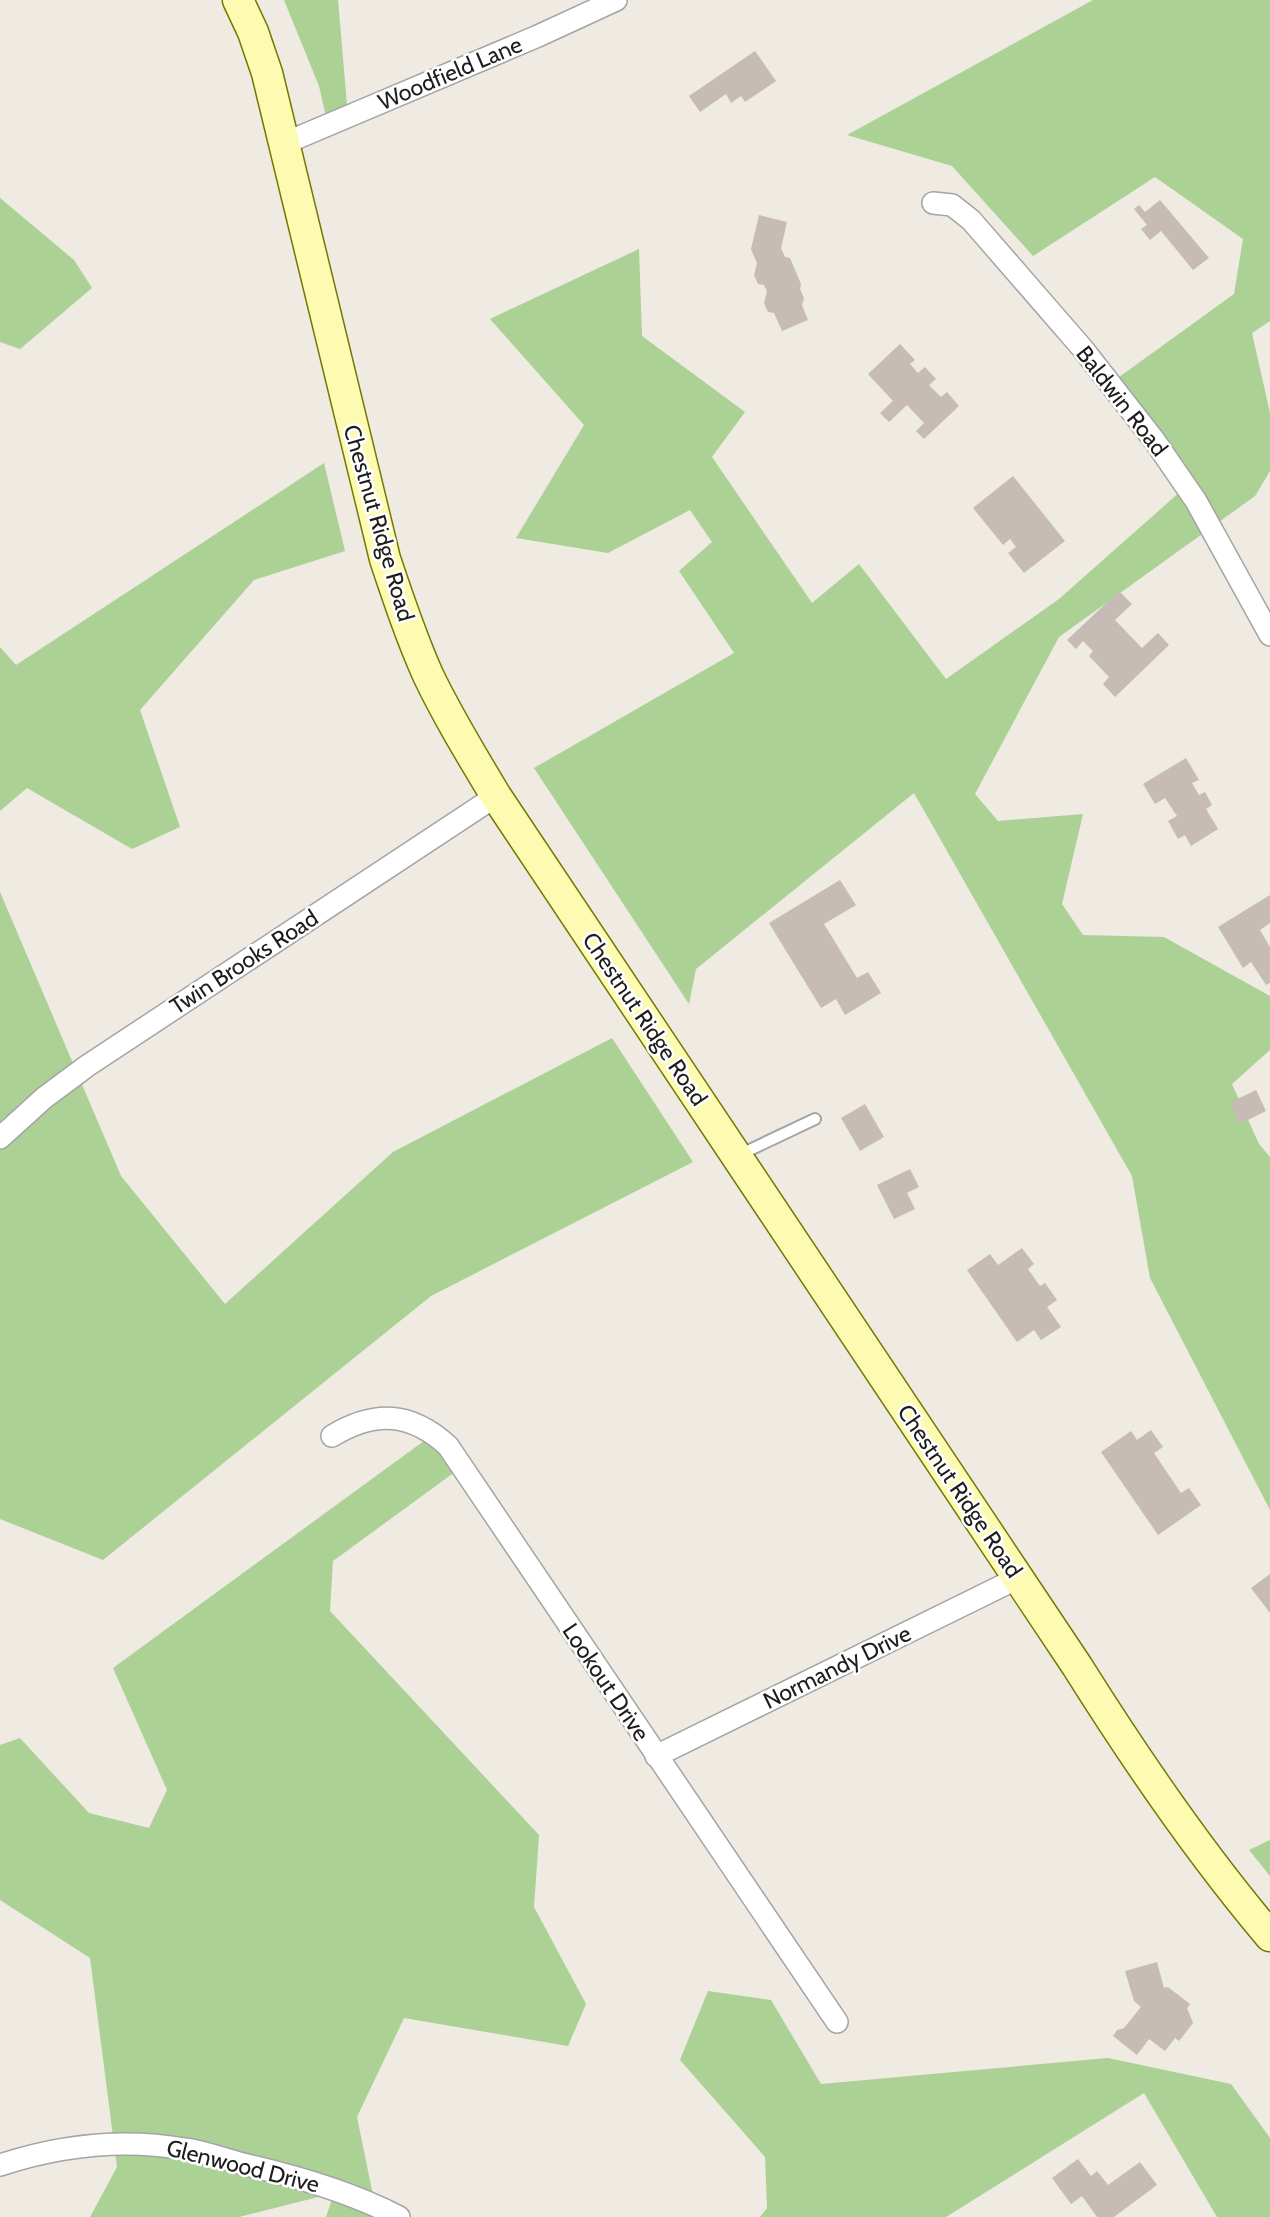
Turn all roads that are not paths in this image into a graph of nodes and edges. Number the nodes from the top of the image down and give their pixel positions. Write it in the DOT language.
graph roads {
  1 [pos="238,0"];
  2 [pos="616,0"];
  3 [pos="283,144"];
  4 [pos="933,203"];
  5 [pos="1270,635"];
  6 [pos="496,796"];
  7 [pos="815,1119"];
  8 [pos="0,1138"];
  9 [pos="736,1156"];
  10 [pos="332,1436"];
  11 [pos="1018,1578"];
  12 [pos="656,1756"];
  13 [pos="1270,1936"];
  14 [pos="837,2022"];
  15 [pos="0,2165"];
  16 [pos="399,2217"];
  1 -- 3 [label="main road, Chestnut Ridge Road"];
  2 -- 3 [label="street, Woodfield Lane"];
  3 -- 6 [label="main road, Chestnut Ridge Road"];
  4 -- 5 [label="street, Baldwin Road"];
  6 -- 8 [label="street, Twin Brooks Road"];
  6 -- 9 [label="main road, Chestnut Ridge Road"];
  7 -- 9 [label="lane"];
  9 -- 11 [label="main road, Chestnut Ridge Road"];
  10 -- 12 [label="street, Lookout Drive"];
  11 -- 12 [label="street, Normandy Drive"];
  11 -- 13 [label="main road, Chestnut Ridge Road"];
  12 -- 14 [label="street, Lookout Drive"];
  15 -- 16 [label="street, Glenwood Drive"];
}
